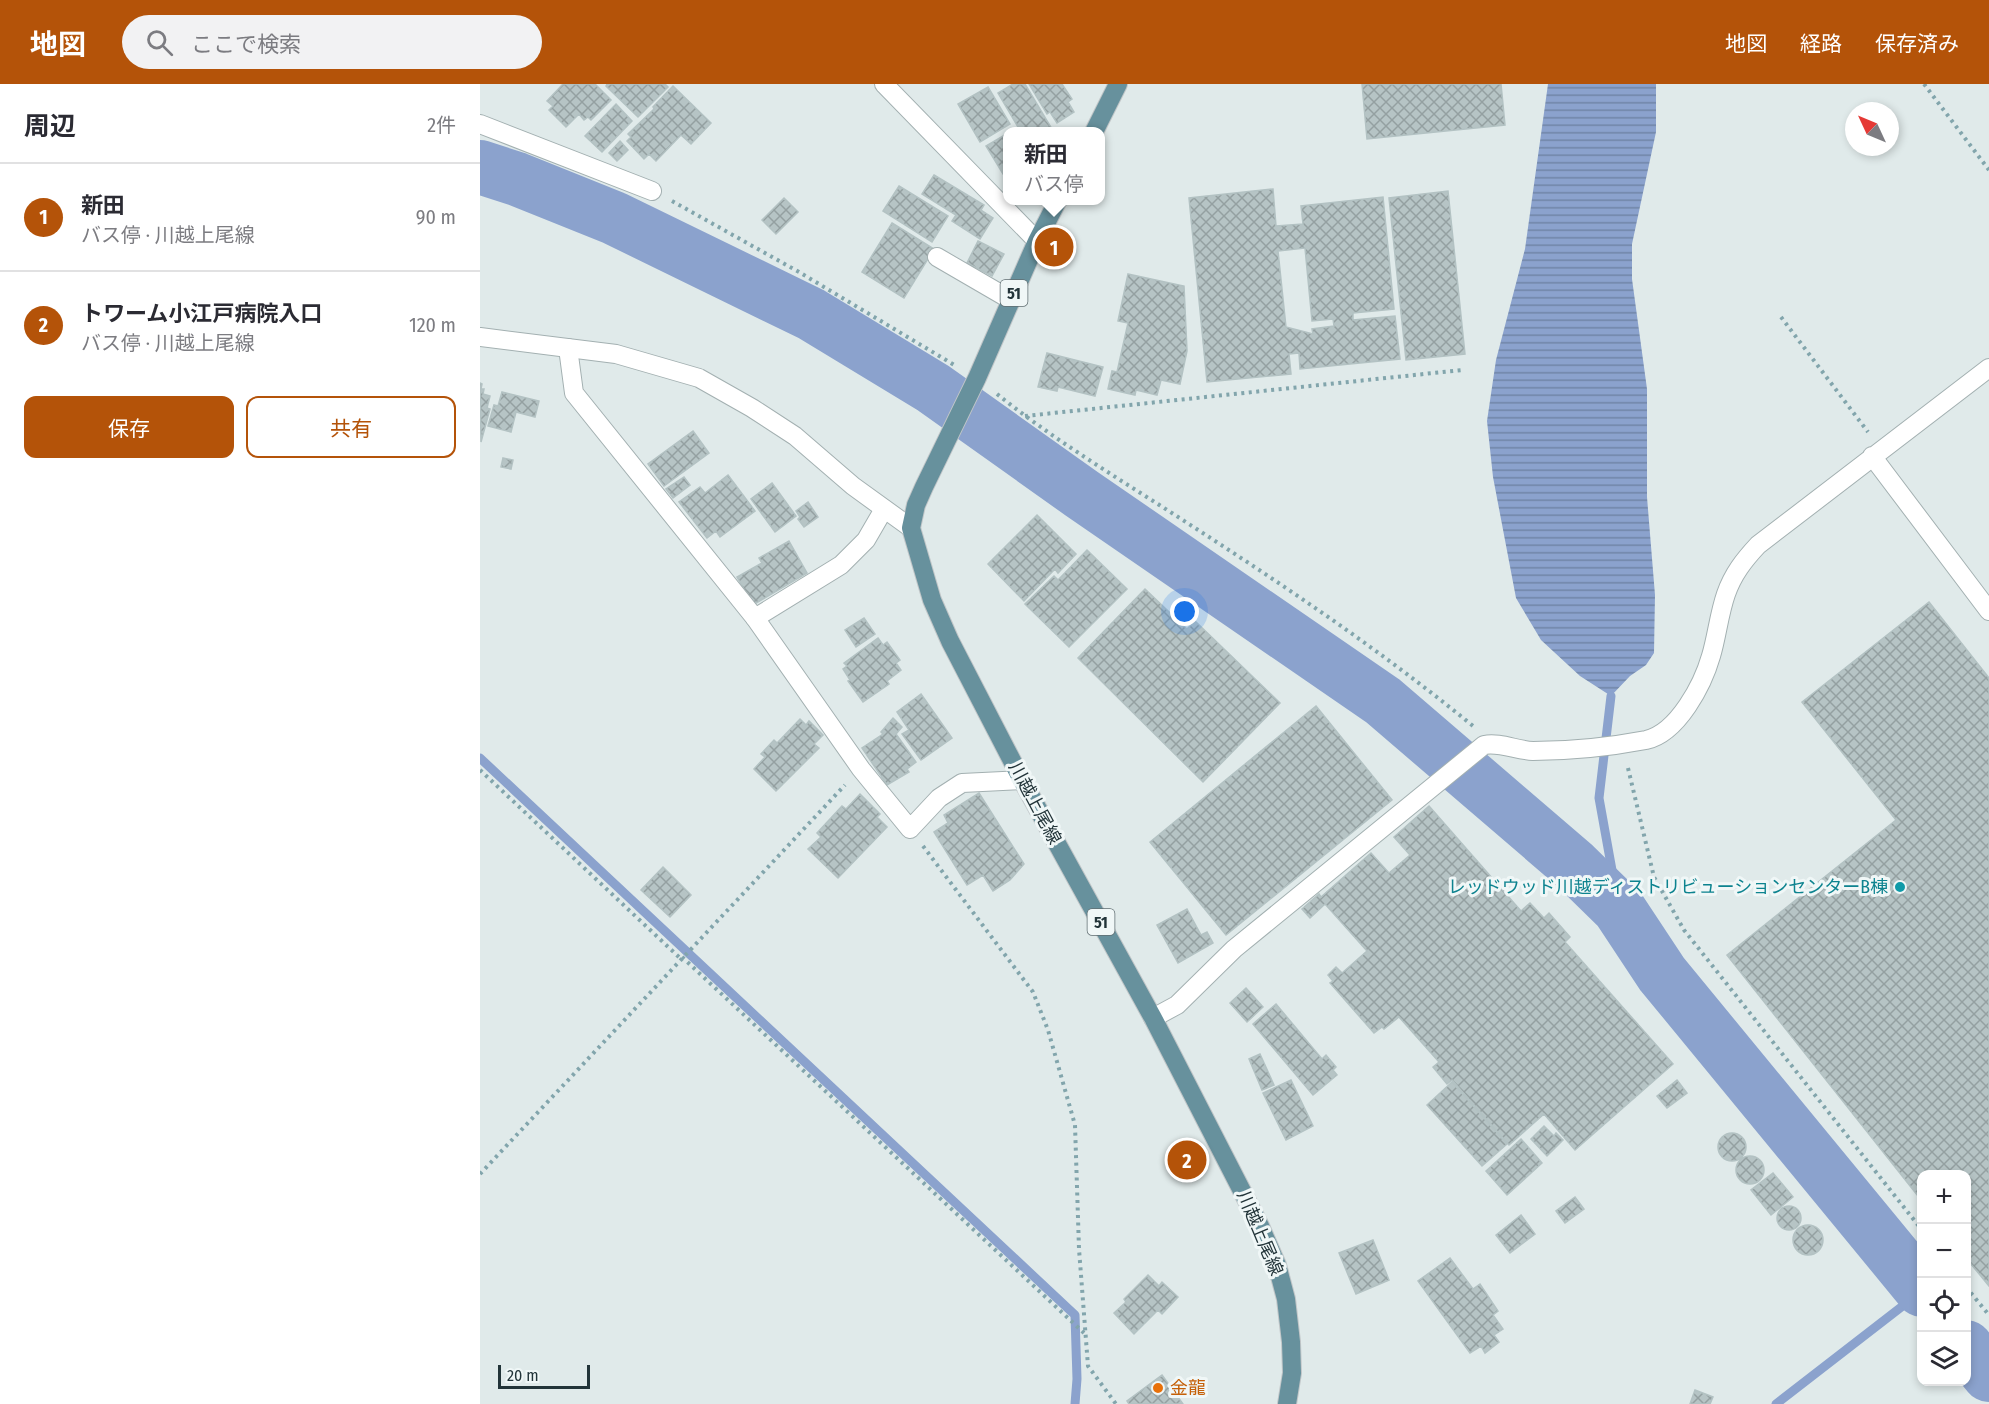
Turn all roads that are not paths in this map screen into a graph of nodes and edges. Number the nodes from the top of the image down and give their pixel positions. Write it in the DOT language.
graph roads {
  1 [pos="885,84"];
  2 [pos="1118,84"];
  3 [pos="480,124"];
  4 [pos="1096,127"];
  5 [pos="652,191"];
  6 [pos="1056,205"];
  7 [pos="1037,241"];
  8 [pos="937,257"];
  9 [pos="1011,300"];
  10 [pos="480,337"];
  11 [pos="568,348"];
  12 [pos="1989,368"];
  13 [pos="1877,453"];
  14 [pos="884,509"];
  15 [pos="911,528"];
  16 [pos="1989,611"];
  17 [pos="755,618"];
  18 [pos="1022,780"];
  19 [pos="1153,1018"];
  20 [pos="1287,1404"];
  1 -- 7 [label="street"];
  2 -- 4 [label="main road"];
  3 -- 5 [label="street"];
  6 -- 7 [label="main road, 51"];
  7 -- 9 [label="main road, 51"];
  8 -- 9 [label="street"];
  9 -- 15 [label="main road, 51"];
  10 -- 11 [label="street"];
  11 -- 14 [label="street"];
  11 -- 17 [label="street"];
  12 -- 13 [label="street"];
  13 -- 16 [label="street"];
  13 -- 19 [label="street"];
  14 -- 15 [label="street"];
  14 -- 17 [label="street"];
  15 -- 18 [label="main road, 川越上尾線 / 51"];
  17 -- 18 [label="street"];
  18 -- 19 [label="main road, 川越上尾線 / 51"];
  19 -- 20 [label="main road, 川越上尾線 / 51"];
}
